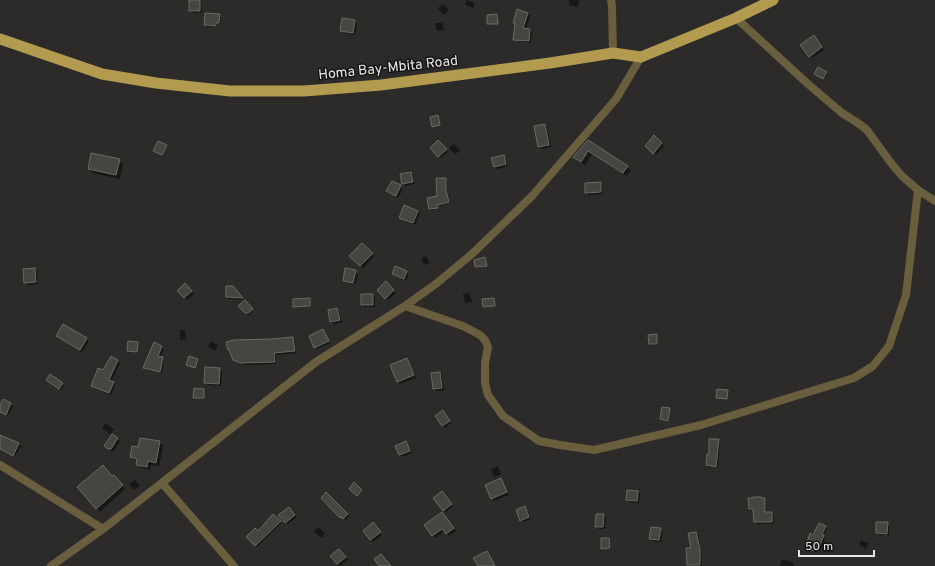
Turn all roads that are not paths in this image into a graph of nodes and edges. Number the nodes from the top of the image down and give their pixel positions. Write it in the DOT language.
graph roads {
  1 [pos="611,0"];
  2 [pos="773,0"];
  3 [pos="736,18"];
  4 [pos="0,39"];
  5 [pos="613,53"];
  6 [pos="642,57"];
  7 [pos="918,190"];
  8 [pos="935,201"];
  9 [pos="405,306"];
  10 [pos="0,464"];
  11 [pos="162,483"];
  12 [pos="103,529"];
  13 [pos="51,566"];
  14 [pos="234,566"];
  1 -- 5 [label="street"];
  2 -- 3 [label="highway"];
  3 -- 6 [label="highway"];
  3 -- 7 [label="street"];
  4 -- 5 [label="highway, Homa Bay-Mbita Road"];
  5 -- 6 [label="highway, Homa Bay-Mbita Road"];
  6 -- 9 [label="street"];
  7 -- 8 [label="street"];
  7 -- 9 [label="street"];
  9 -- 11 [label="street"];
  10 -- 12 [label="street"];
  11 -- 12 [label="street"];
  11 -- 14 [label="street"];
  12 -- 13 [label="street"];
}
